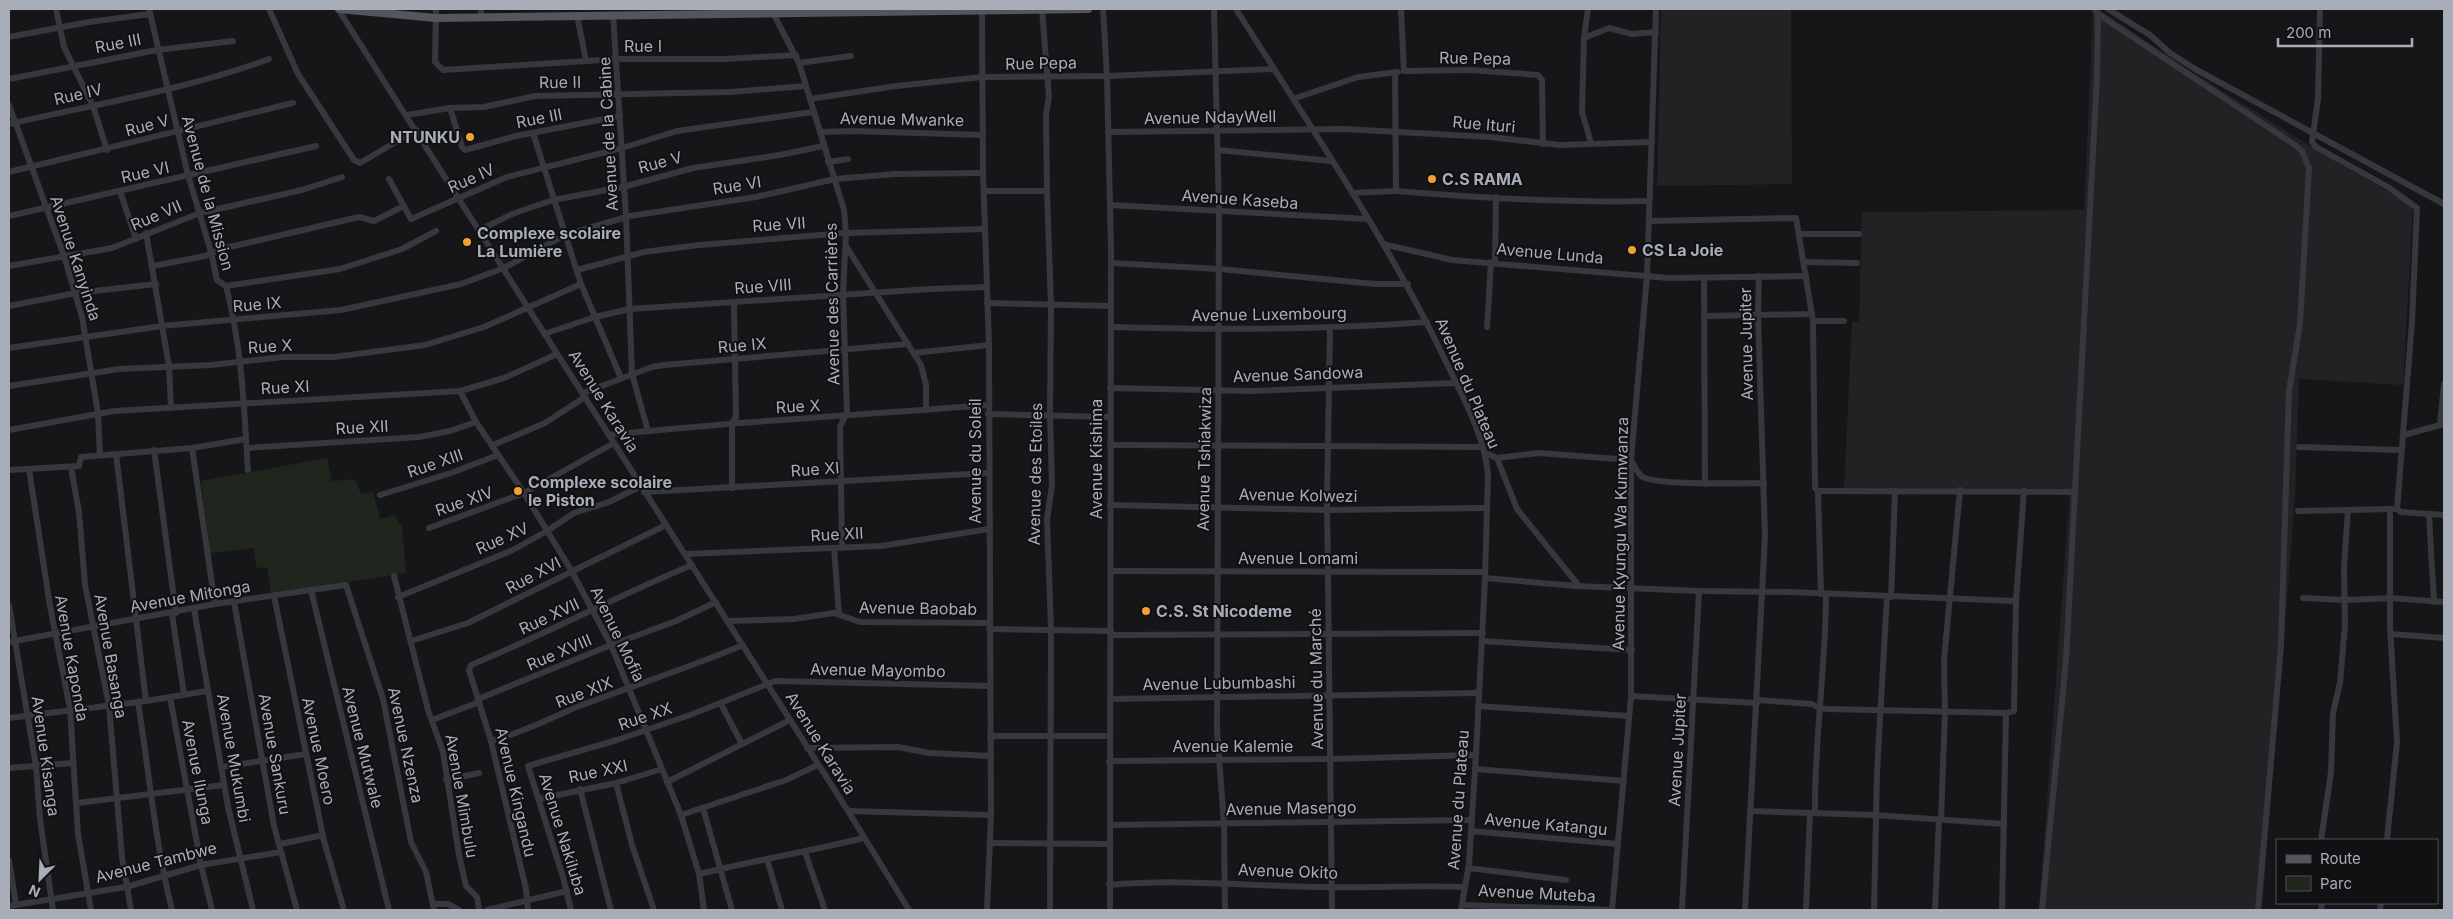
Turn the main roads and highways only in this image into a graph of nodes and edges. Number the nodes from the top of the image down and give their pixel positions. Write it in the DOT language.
graph roads {
  1 [pos="339,9"];
  2 [pos="1042,9"];
  3 [pos="1088,9"];
  4 [pos="814,10"];
  5 [pos="849,10"];
  6 [pos="922,10"];
  7 [pos="643,11"];
  8 [pos="684,11"];
  9 [pos="703,11"];
  10 [pos="749,11"];
  11 [pos="481,13"];
  1 -- 11 [label="main road"];
  2 -- 3 [label="main road"];
  2 -- 6 [label="main road"];
  4 -- 5 [label="main road"];
  4 -- 10 [label="main road"];
  5 -- 6 [label="main road"];
  7 -- 8 [label="main road"];
  7 -- 11 [label="main road"];
  8 -- 9 [label="main road"];
  9 -- 10 [label="main road"];
}
